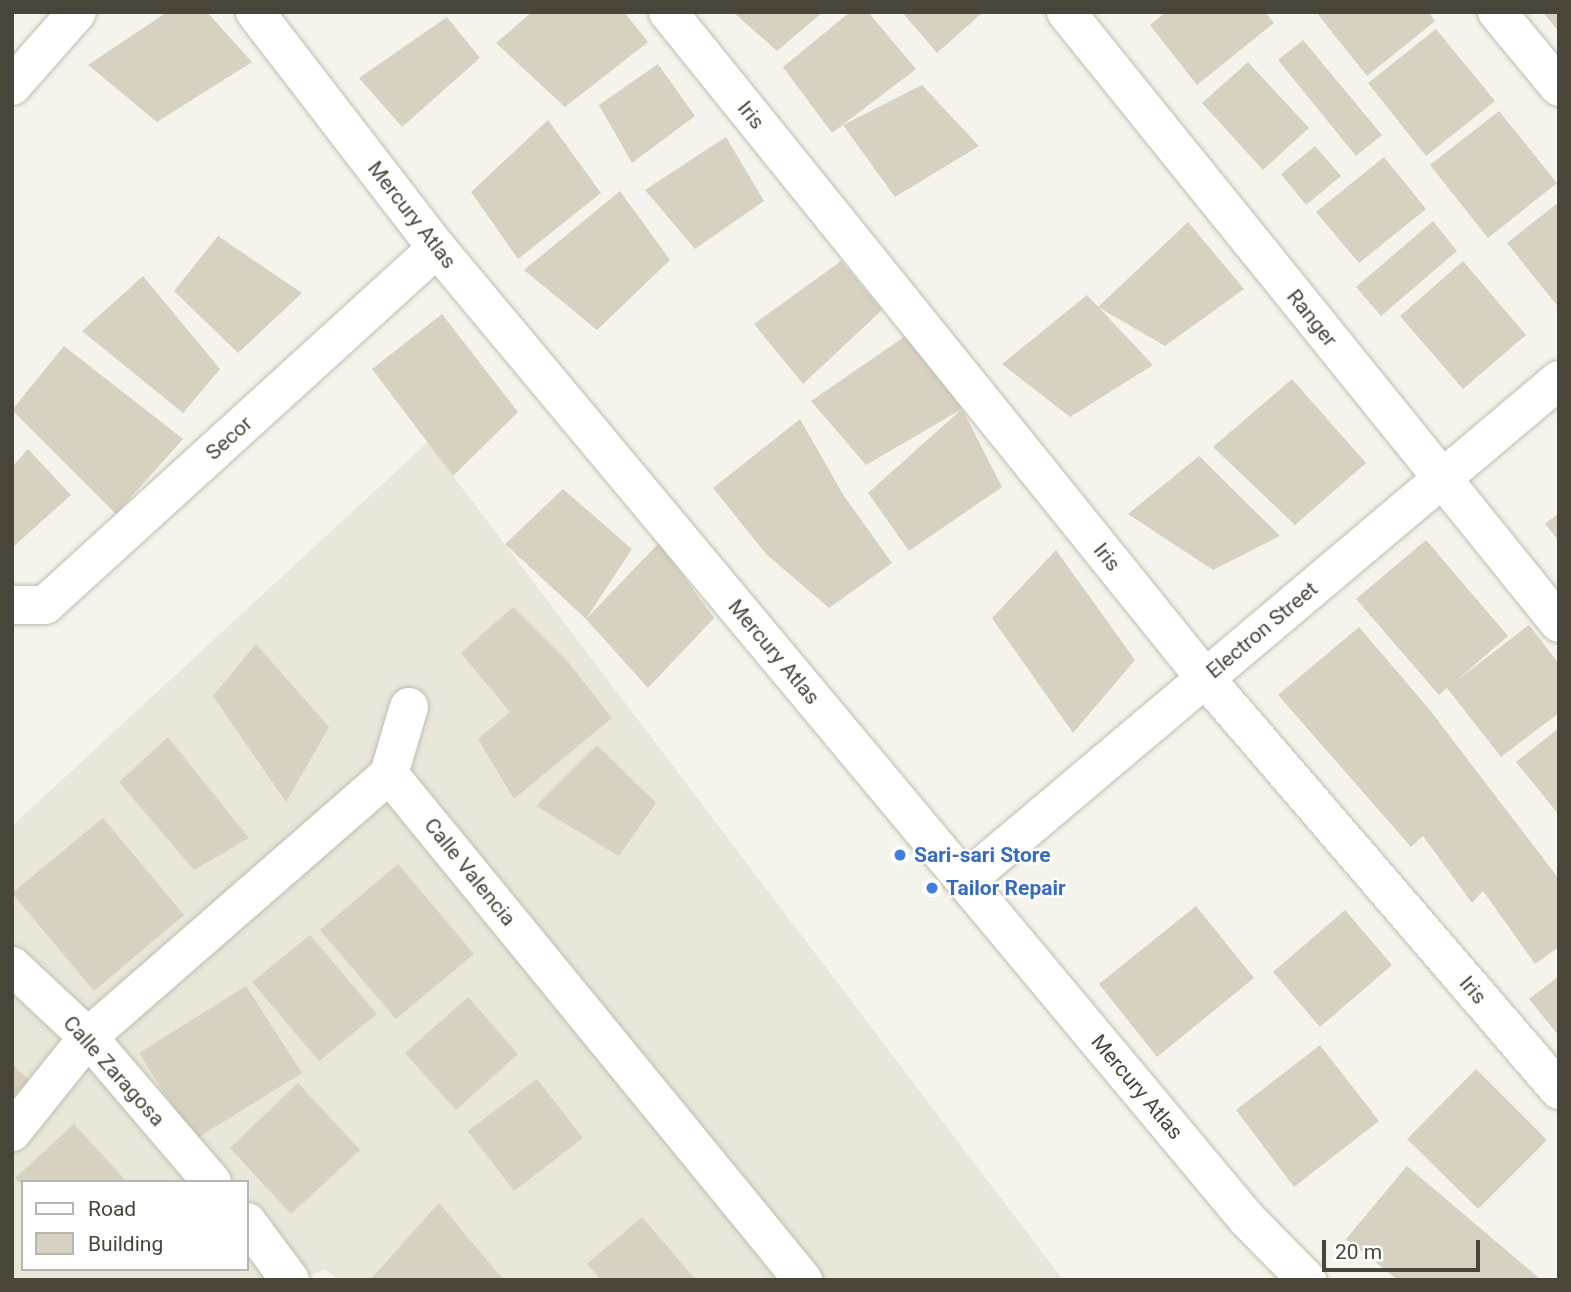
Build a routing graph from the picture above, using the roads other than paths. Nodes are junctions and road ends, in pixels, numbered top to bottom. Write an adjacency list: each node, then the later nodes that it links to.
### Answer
1 (77, 12): 6 (street)
2 (255, 12): 8 (street, Mercury Atlas)
3 (668, 12): 13 (street, Iris)
4 (1066, 12): 10 (street, Ranger)
5 (1497, 12): 7 (street)
6 (12, 86)
7 (1559, 87)
8 (437, 248): 11 (street, Secor); 16 (street, Mercury Atlas)
9 (1559, 380): 10 (street, Electron Street)
10 (1442, 478): 12 (street, Ranger); 13 (street, Electron Street)
11 (12, 605)
12 (1559, 623)
13 (1205, 678): 16 (street, Electron Street); 19 (street, Iris)
14 (409, 707): 15 (street)
15 (389, 774): 18 (street); 24 (street, Calle Valencia)
16 (965, 881): 25 (street, Mercury Atlas)
17 (12, 966): 18 (street, Calle Zaragosa)
18 (88, 1037): 20 (street); 21 (street, Calle Zaragosa)
19 (1559, 1090)
20 (12, 1132)
21 (210, 1180)
22 (248, 1223): 23 (street)
23 (290, 1280)
24 (803, 1280)
25 (1307, 1280)

